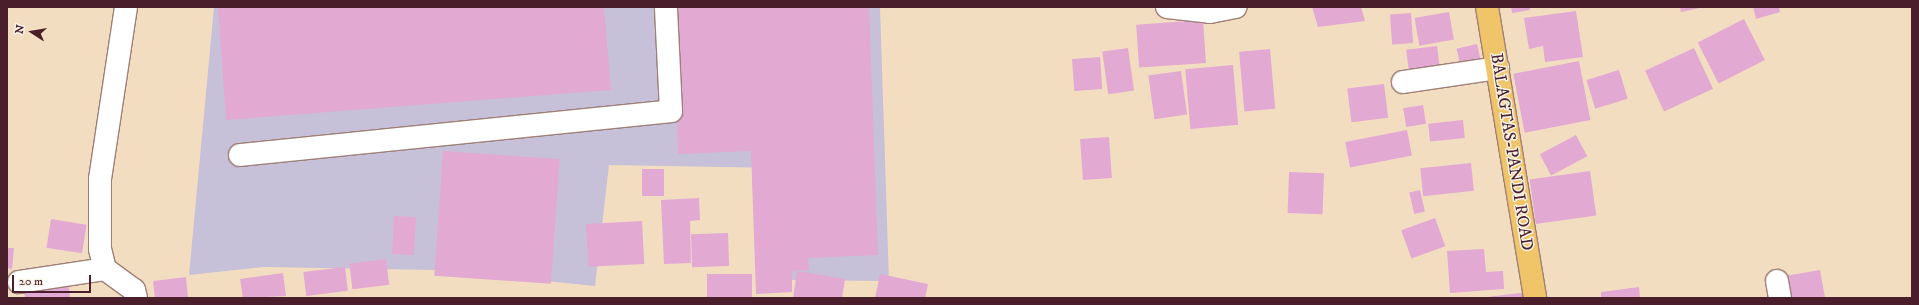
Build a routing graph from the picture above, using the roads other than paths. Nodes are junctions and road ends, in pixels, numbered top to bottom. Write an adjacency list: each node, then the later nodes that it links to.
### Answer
1 (126, 7): 9 (street)
2 (666, 7): 8 (street)
3 (1167, 7): 4 (street)
4 (1236, 7)
5 (1488, 7): 6 (main road, BALAGTAS-PANDI ROAD)
6 (1498, 68): 7 (street); 12 (main road, BALAGTAS-PANDI ROAD)
7 (1403, 82)
8 (240, 155)
9 (105, 269): 10 (street); 11 (street)
10 (19, 282)
11 (136, 298)
12 (1535, 298)

